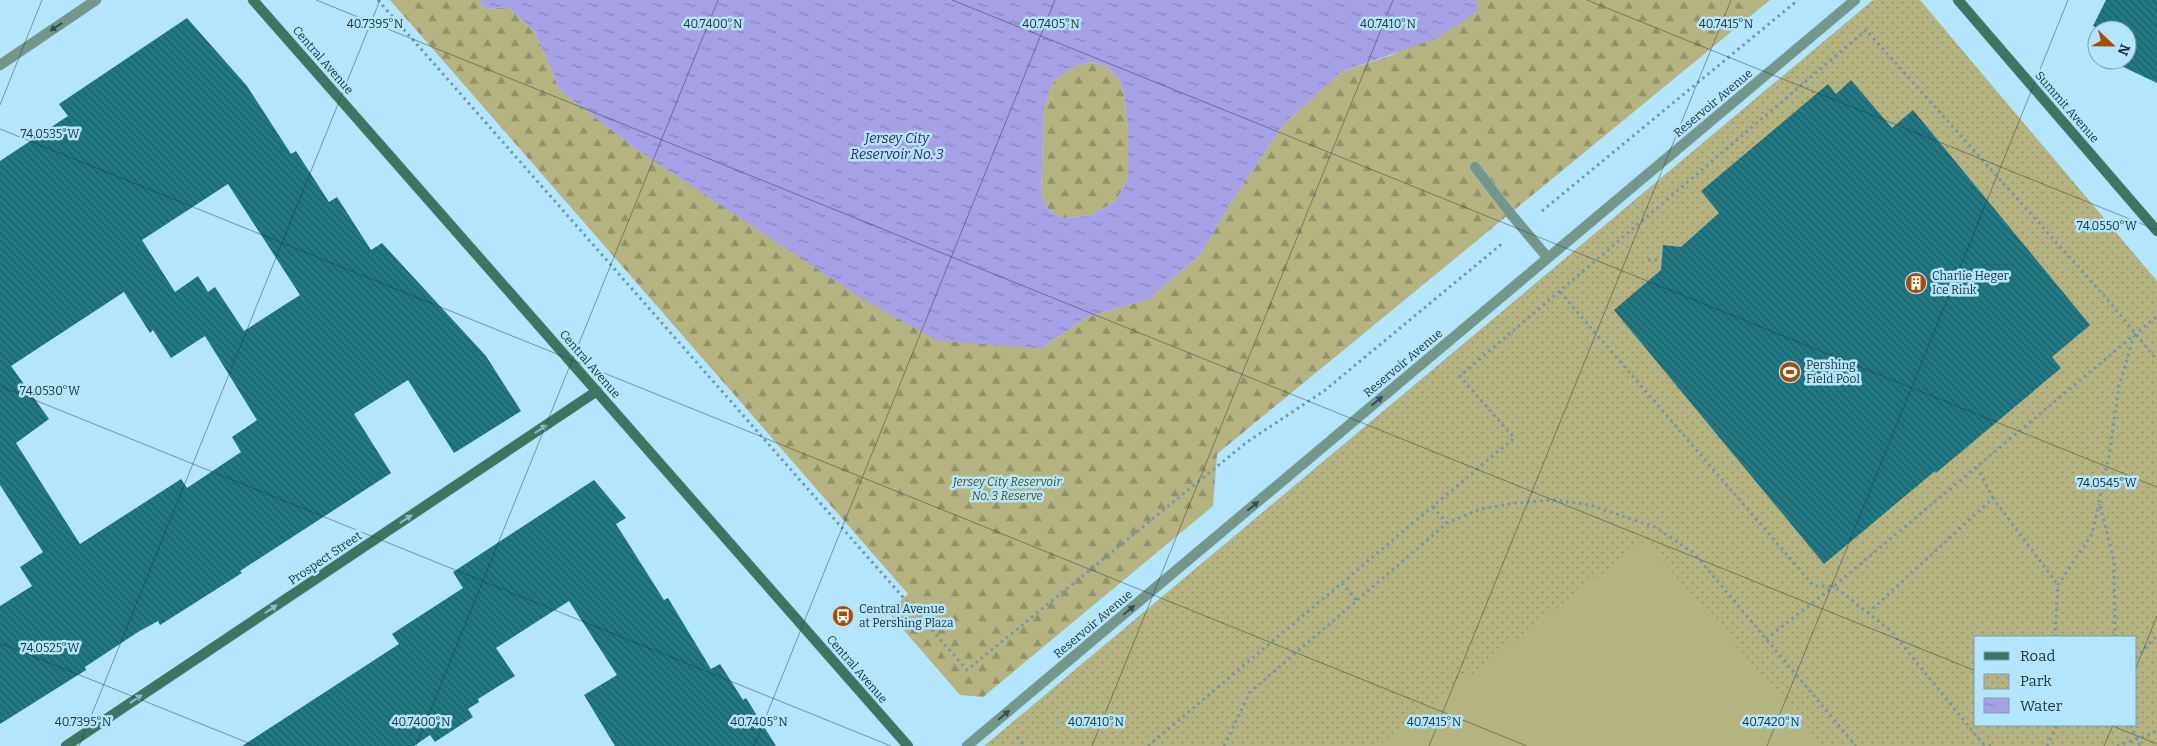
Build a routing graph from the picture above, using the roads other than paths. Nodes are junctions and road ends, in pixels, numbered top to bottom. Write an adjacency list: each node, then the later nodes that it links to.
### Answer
1 (96, 0): 5 (street, one-way to 5)
2 (253, 0): 9 (main road, Central Avenue)
3 (1855, 0): 8 (street, Reservoir Avenue)
4 (1958, 0): 7 (main road, Summit Avenue)
5 (0, 65)
6 (1475, 167): 8 (street)
7 (2157, 231)
8 (1547, 257): 12 (street, Reservoir Avenue, one-way to 8)
9 (598, 391): 10 (main road, Prospect Street, one-way to 9); 11 (main road, Central Avenue)
10 (66, 746)
11 (908, 746)
12 (967, 746)

